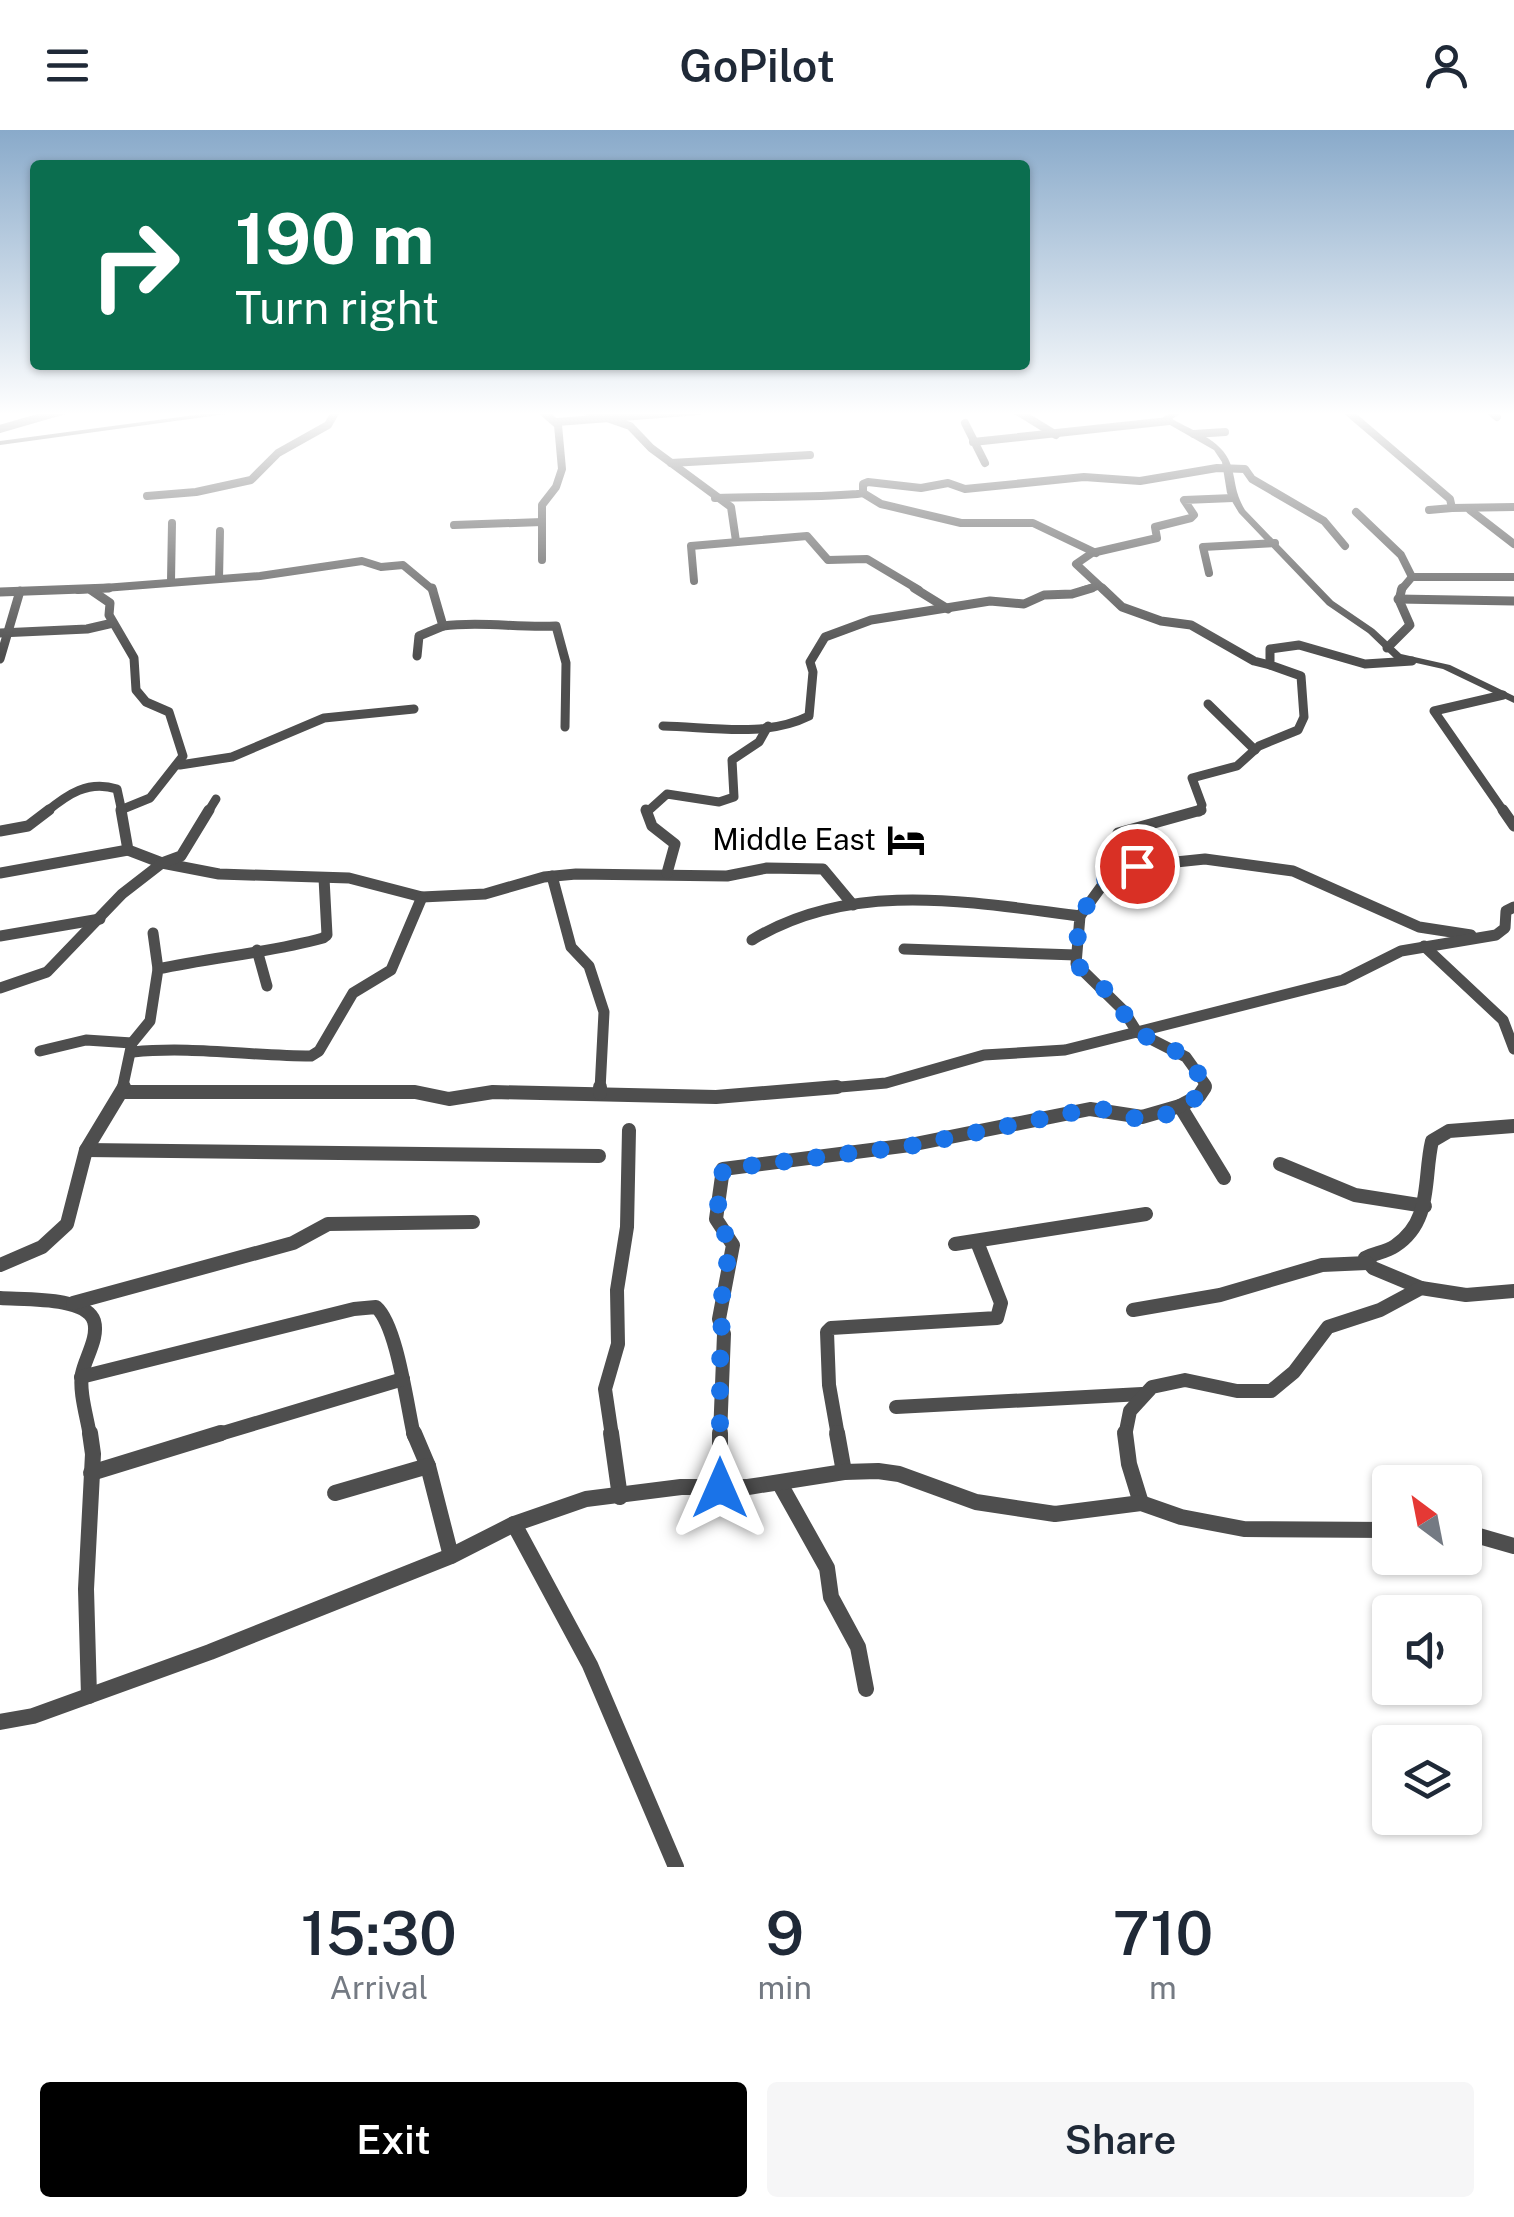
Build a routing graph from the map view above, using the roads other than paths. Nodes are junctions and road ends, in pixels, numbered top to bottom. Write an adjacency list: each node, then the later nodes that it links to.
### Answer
1 (195, 492): 8 (street)
2 (555, 492): 16 (street)
3 (706, 492): 9 (street)
4 (864, 492): 9 (street); 24 (street)
5 (1233, 492): 10 (street)
6 (1275, 492): 23 (street)
7 (1443, 492): 12 (street)
8 (147, 496)
9 (714, 498): 20 (street)
10 (1234, 498): 21 (street); 24 (street)
11 (1514, 507): 13 (street)
12 (1452, 508): 13 (street); 14 (street)
13 (1468, 509): 22 (street)
14 (1429, 510)
15 (1356, 512): 27 (street)
16 (542, 522): 18 (street); 25 (street)
17 (172, 523): 30 (street)
18 (454, 525)
19 (220, 531): 29 (street)
20 (736, 541): 31 (street); 38 (street)
21 (1275, 543): 26 (street); 42 (street)
22 (1514, 544)
23 (1345, 546)
24 (1096, 553): 32 (street)
25 (542, 560)
26 (1210, 573)
27 (1412, 577): 28 (street); 36 (street)
28 (1514, 577)
29 (219, 579): 30 (street); 40 (street)
30 (171, 581): 34 (street)
31 (694, 582)
32 (1098, 586): 38 (street); 46 (street)
33 (20, 590): 34 (street); 35 (street); 41 (street)
34 (91, 590): 39 (street)
35 (0, 592)
36 (1398, 598): 37 (street); 42 (street)
37 (1514, 601)
38 (948, 609): 52 (street)
39 (113, 623): 41 (street); 55 (street)
40 (444, 626): 43 (street); 53 (street)
41 (4, 633): 44 (street)
42 (1387, 648): 45 (street)
43 (417, 656)
44 (0, 659)
45 (1412, 662): 46 (street); 47 (street)
46 (1270, 665): 54 (street)
47 (1503, 695): 48 (street); 58 (street)
48 (1514, 700)
49 (1208, 704): 54 (street)
50 (414, 710): 55 (street)
51 (664, 726): 52 (street)
52 (768, 726): 64 (street)
53 (566, 727)
54 (1255, 750): 62 (street)
55 (180, 765): 57 (street)
56 (216, 799): 61 (street)
57 (123, 810): 59 (street); 60 (street)
58 (1514, 826)
59 (0, 832)
60 (128, 850): 61 (street); 63 (street)
61 (162, 863): 66 (street); 71 (street)
62 (1137, 866): 70 (street); 74 (street)
63 (0, 872)
64 (667, 873): 65 (street); 68 (street)
65 (552, 876): 67 (street); 88 (street)
66 (324, 878): 67 (street); 78 (street)
67 (422, 897): 84 (street)
68 (853, 905): 70 (street); 75 (street)
69 (1514, 907): 74 (street)
70 (1080, 916): 79 (street)
71 (100, 920): 73 (street); 81 (street)
72 (153, 932): 80 (street)
73 (0, 936)
74 (1475, 937): 76 (street)
75 (752, 940)
76 (1424, 946): 83 (street); 85 (street)
77 (904, 949): 79 (street)
78 (257, 950): 80 (street); 82 (street)
79 (1076, 955): 83 (street)
80 (158, 969): 84 (street)
81 (1, 986)
82 (267, 986)
83 (1137, 1032): 88 (street); 89 (street)
84 (133, 1047): 86 (street); 87 (street)
85 (1514, 1050)
86 (40, 1051)
87 (122, 1092): 88 (street); 92 (street)
88 (600, 1093)
89 (1180, 1106): 95 (street); 116 (street)
90 (1514, 1126): 96 (street)
91 (629, 1130): 118 (street)
92 (86, 1150): 93 (street); 102 (street)
93 (599, 1156)
94 (1280, 1164): 96 (street)
95 (1224, 1178)
96 (1425, 1206): 101 (street)
97 (1146, 1214): 99 (street)
98 (473, 1222): 106 (street)
99 (977, 1242): 100 (street); 113 (street)
100 (955, 1244)
101 (1367, 1263): 103 (street); 107 (street)
102 (1, 1266)
103 (1420, 1288): 104 (street); 110 (street)
104 (1514, 1292)
105 (0, 1298): 106 (street)
106 (72, 1303): 108 (street)
107 (1133, 1310)
108 (81, 1376): 109 (street); 114 (street)
109 (403, 1379): 112 (street); 114 (street)
110 (1142, 1394): 111 (street); 119 (street)
111 (896, 1407)
112 (428, 1466): 117 (street); 124 (street)
113 (844, 1472): 115 (street); 119 (street)
114 (91, 1473): 126 (street)
115 (780, 1484): 116 (street); 125 (street)
116 (720, 1488): 118 (street)
117 (334, 1493)
118 (620, 1497): 120 (street)
119 (1141, 1503): 121 (street)
120 (514, 1524): 124 (street); 128 (street)
121 (1372, 1530)
122 (1482, 1537): 123 (street)
123 (1514, 1546)
124 (452, 1556): 126 (street)
125 (866, 1689)
126 (89, 1696): 127 (street)
127 (0, 1722)
128 (676, 1867)

